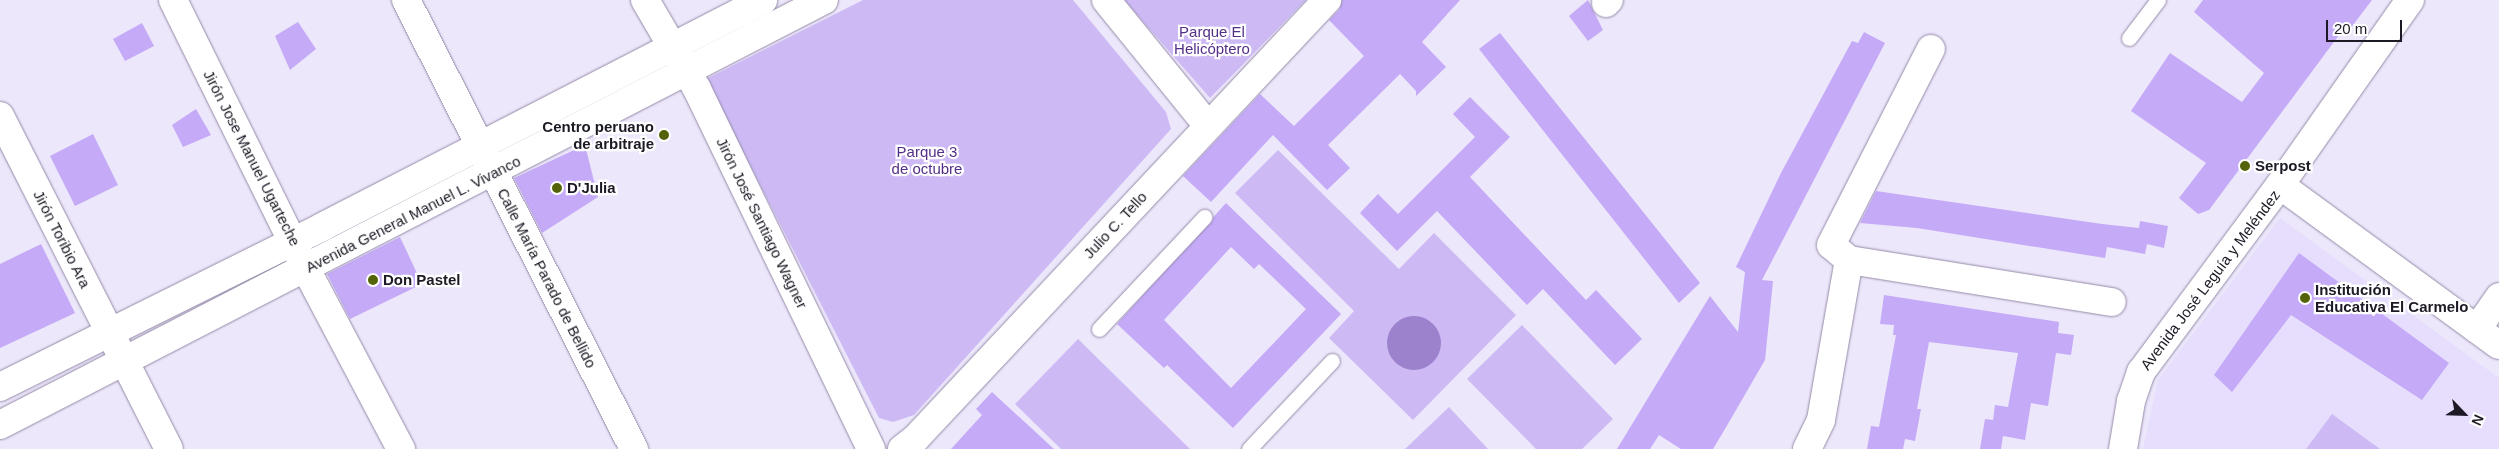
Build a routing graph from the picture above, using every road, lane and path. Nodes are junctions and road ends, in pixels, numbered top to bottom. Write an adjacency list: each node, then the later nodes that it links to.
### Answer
1 (173, 0): 20 (street, Jirón Jose Manuel Ugarteche)
2 (406, 0): 16 (street, Calle María Parado de Bellido)
3 (645, 0): 11 (street, Jirón José Santiago Wagner)
4 (763, 0): 11 (street, Avenida General Manuel L. Vivanco)
5 (824, 0): 13 (street, Avenida General Manuel L. Vivanco)
6 (1106, 0): 15 (street)
7 (1327, 0): 15 (street, Julio C. Tello)
8 (2158, 0): 10 (lane)
9 (2410, 0): 18 (street, Avenida José Leguía y Meléndez)
10 (2129, 38)
11 (673, 47): 13 (street, Jirón José Santiago Wagner); 16 (street, Avenida General Manuel L. Vivanco)
12 (1931, 49): 21 (street)
13 (688, 72): 17 (street, Avenida General Manuel L. Vivanco); 36 (street, Jirón José Santiago Wagner)
14 (0, 116): 27 (street, Jirón Toribio Ara)
15 (1208, 126): 37 (street, Julio C. Tello)
16 (479, 146): 17 (street, Calle María Parado de Bellido); 20 (street, Avenida General Manuel L. Vivanco)
17 (492, 172): 22 (street, Avenida General Manuel L. Vivanco); 35 (street, Calle María Parado de Bellido)
18 (2280, 185): 26 (street); 40 (street, Avenida José Leguía y Meléndez)
19 (1204, 217): 25 (lane)
20 (293, 239): 22 (street, Jirón Jose Manuel Ugarteche); 27 (street, Avenida General Manuel L. Vivanco)
21 (1849, 260): 24 (street); 39 (street)
22 (306, 269): 30 (street, Avenida General Manuel L. Vivanco); 34 (street, Jirón Jose Manuel Ugarteche)
23 (2499, 297): 26 (street)
24 (2112, 302)
25 (1099, 328)
26 (2476, 329): 28 (street)
27 (110, 332): 30 (street, Jirón Toribio Ara); 31 (street, Avenida General Manuel L. Vivanco)
28 (2499, 345)
29 (1332, 361): 38 (lane)
30 (124, 362): 32 (street, Avenida General Manuel L. Vivanco); 33 (street, Jirón Toribio Ara)
31 (0, 387)
32 (0, 425)
33 (169, 449)
34 (401, 449)
35 (634, 449)
36 (871, 449)
37 (902, 449)
38 (1248, 449)
39 (1807, 449)
40 (2123, 449)

